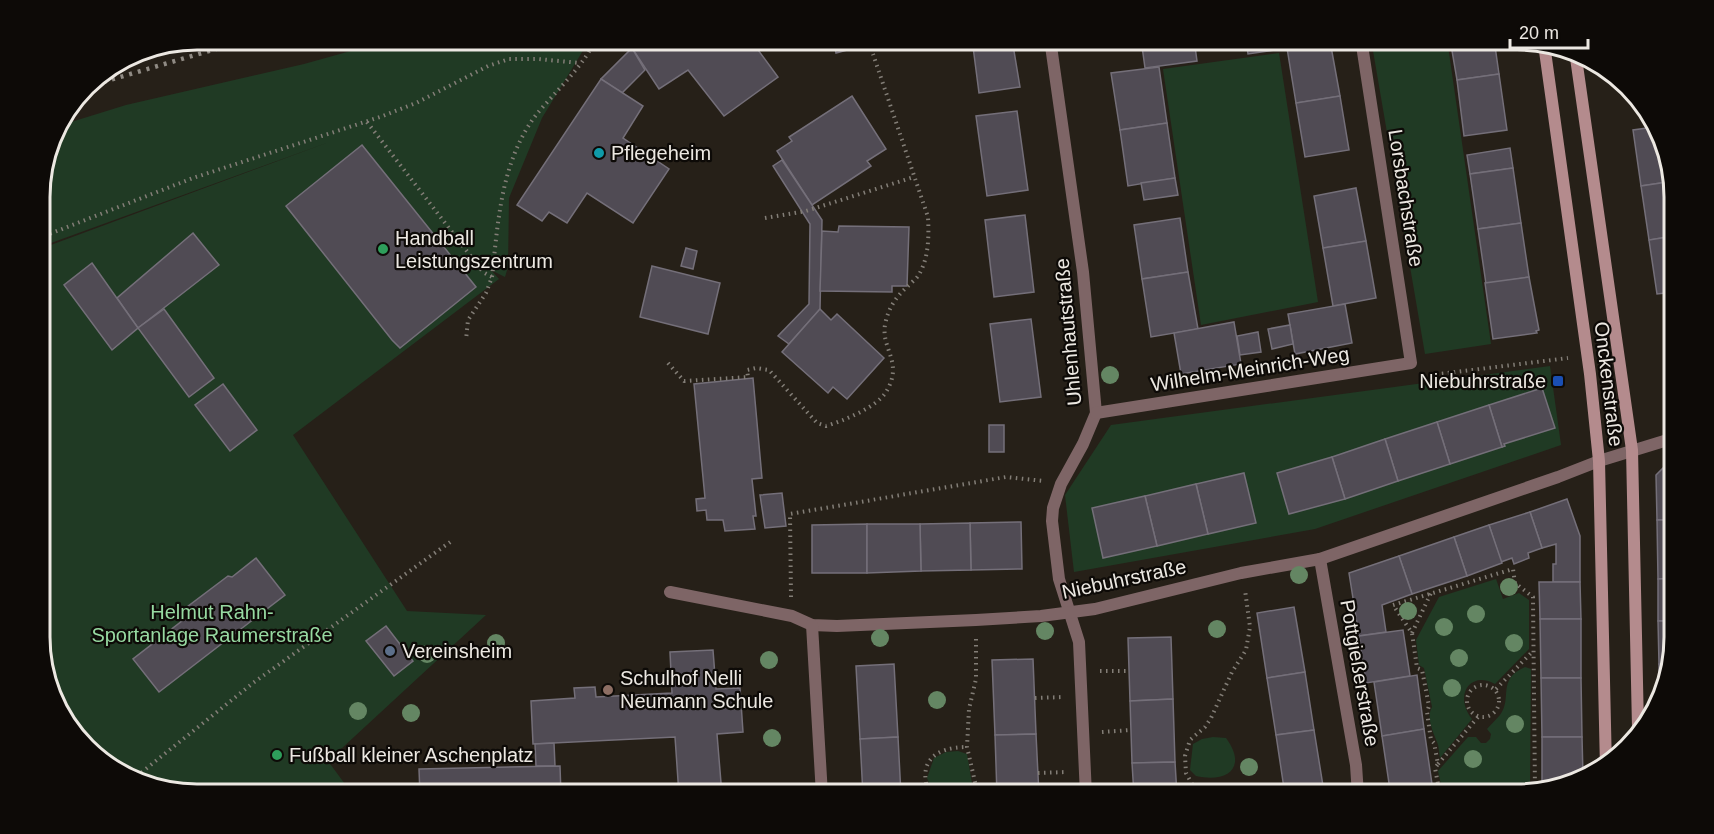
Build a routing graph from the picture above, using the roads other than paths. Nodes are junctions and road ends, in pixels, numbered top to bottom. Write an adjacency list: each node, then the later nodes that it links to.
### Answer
1 (1052, 50): 6 (street, Uhlenhautstraße)
2 (1364, 50): 5 (street, Lorsbachstraße)
3 (1545, 52): 9 (main road, Onckenstraße)
4 (1577, 62): 8 (main road, Onckenstraße)
5 (1411, 363): 6 (street, Wilhelm-Meinrich-Weg)
6 (1096, 413): 12 (street, Uhlenhautstraße)
7 (1664, 441): 8 (street, Niebuhrstraße)
8 (1632, 450): 9 (street, Niebuhrstraße); 14 (main road, Onckenstraße)
9 (1599, 461): 10 (street, Niebuhrstraße); 15 (main road, Onckenstraße)
10 (1320, 559): 12 (street, Niebuhrstraße); 18 (street, Pottgießerstraße)
11 (670, 592): 13 (street)
12 (1070, 612): 13 (street, Niebuhrstraße); 17 (street, Uhlenhautstraße)
13 (812, 625): 16 (street)
14 (1638, 722)
15 (1606, 755)
16 (821, 784)
17 (1086, 784)
18 (1357, 784)

